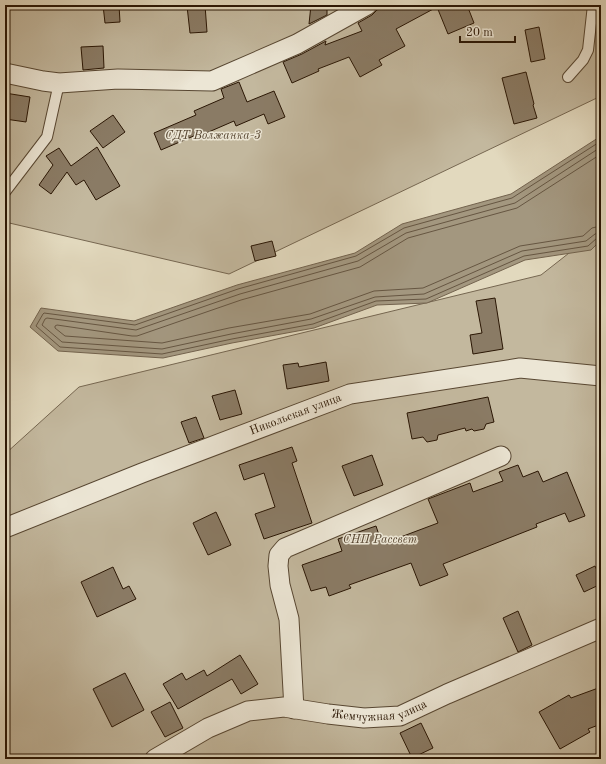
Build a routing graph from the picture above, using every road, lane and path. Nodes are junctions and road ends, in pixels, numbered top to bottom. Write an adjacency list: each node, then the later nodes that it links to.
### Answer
1 (367, 5): 5 (street)
2 (593, 5): 4 (lane)
3 (5, 74): 5 (street)
4 (568, 77)
5 (59, 83): 6 (lane)
6 (5, 192)
7 (601, 376): 9 (street, Никольская улица)
8 (501, 456): 11 (street)
9 (5, 528)
10 (601, 628): 11 (street, Жемчужная улица)
11 (294, 709): 12 (street, Жемчужная улица)
12 (155, 759)

